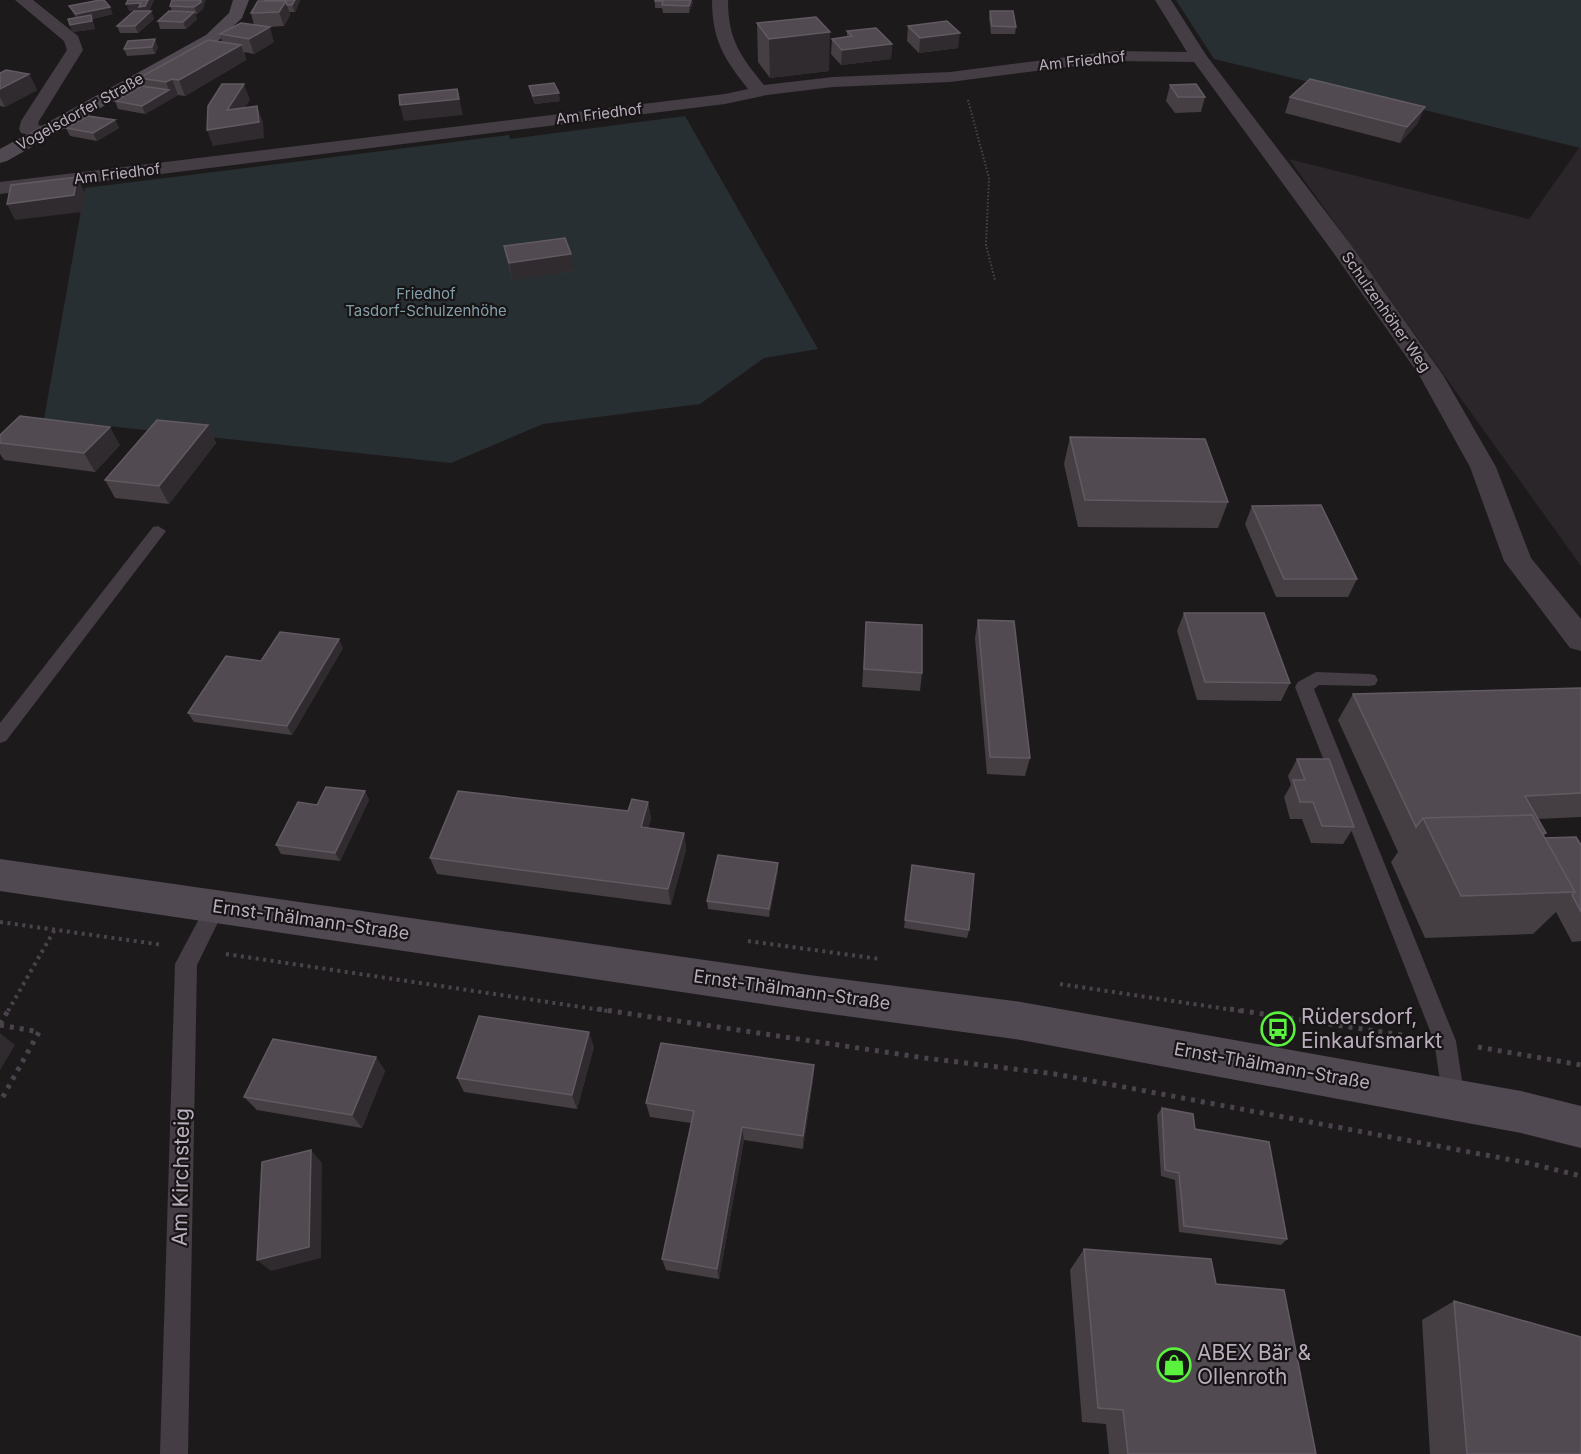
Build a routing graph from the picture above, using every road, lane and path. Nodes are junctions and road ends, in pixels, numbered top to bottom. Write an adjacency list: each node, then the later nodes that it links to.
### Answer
1 (23, 0): 8 (street)
2 (241, 0): 8 (main road, Vogelsdorfer Straße)
3 (720, 0): 7 (street)
4 (1162, 0): 5 (street, Schulzenhöher Weg)
5 (1200, 57): 6 (street, Am Friedhof); 13 (street, Schulzenhöher Weg)
6 (950, 76): 7 (street, Am Friedhof); 11 (path)
7 (759, 91): 10 (street, Am Friedhof)
8 (44, 132): 9 (main road, Vogelsdorfer Straße)
9 (0, 157)
10 (0, 188)
11 (995, 280)
12 (158, 531): 15 (lane)
13 (1581, 639)
14 (1369, 680): 22 (lane)
15 (0, 736)
16 (0, 875): 17 (main road, Ernst-Thälmann-Straße)
17 (216, 906): 20 (lane, Am Kirchsteig); 22 (main road, Ernst-Thälmann-Straße)
18 (0, 922): 19 (path)
19 (55, 929): 20 (path); 21 (path)
20 (193, 949): 25 (path); 26 (lane, Am Kirchsteig)
21 (0, 1024): 23 (path)
22 (1454, 1100): 24 (main road, Ernst-Thälmann-Straße)
23 (0, 1102)
24 (1581, 1127)
25 (1581, 1176)
26 (174, 1454)

